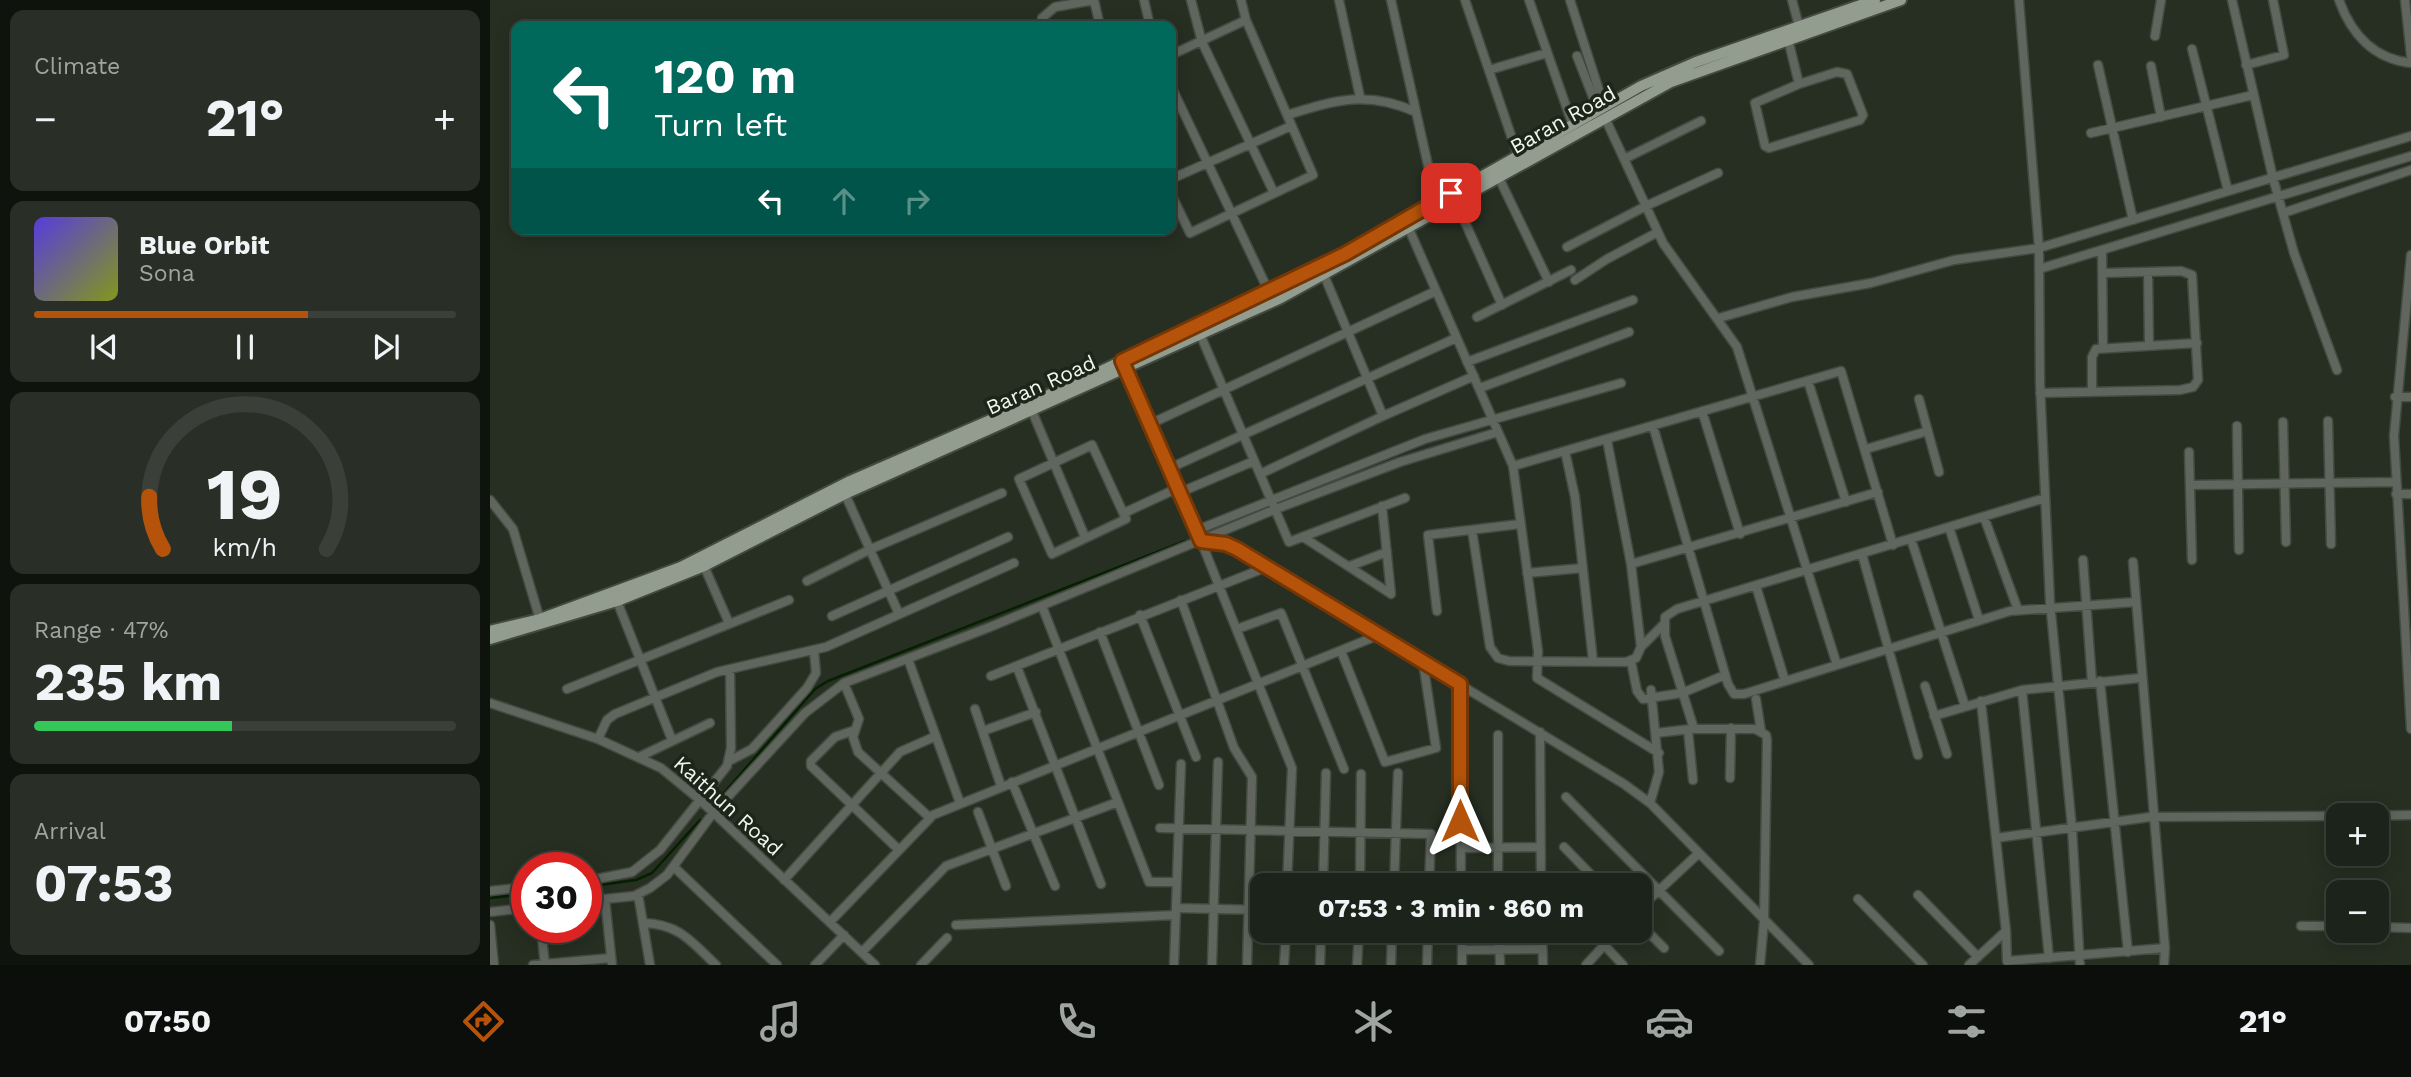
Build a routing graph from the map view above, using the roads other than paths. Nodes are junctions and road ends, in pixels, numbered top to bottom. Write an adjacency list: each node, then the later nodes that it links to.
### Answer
1 (1094, 0): 21 (street); 22 (street)
2 (1143, 0): 23 (street)
3 (1191, 0): 27 (street)
4 (1241, 0): 20 (street)
5 (1339, 0): 41 (street)
6 (1391, 0): 44 (street)
7 (1465, 0): 37 (street)
8 (1529, 0): 30 (street)
9 (1570, 0): 43 (street)
10 (1792, 0): 24 (street)
11 (1875, 0): 19 (main road, Baran Road)
12 (1901, 0): 26 (main road, Baran Road)
13 (2019, 0): 76 (street)
14 (2161, 0): 25 (street)
15 (2232, 0): 35 (street)
16 (2273, 0): 35 (street)
17 (2339, 0): 33 (street)
18 (2405, 0): 32 (street)
19 (1849, 5): 24 (main road, Baran Road)
20 (1246, 20): 27 (street); 45 (street)
21 (1042, 21)
22 (1099, 21)
23 (1149, 21)
24 (1799, 26): 43 (main road, Baran Road)
25 (2155, 36)
26 (1788, 39): 38 (street); 43 (main road, Baran Road)
27 (1202, 42): 29 (street); 53 (street)
28 (2192, 49): 42 (street)
29 (1176, 53)
30 (1547, 53): 37 (street); 48 (street)
31 (1577, 56): 43 (street)
32 (2411, 56)
33 (2411, 63)
34 (2098, 65): 50 (street)
35 (2246, 65): 39 (street)
36 (2151, 66): 46 (street)
37 (1489, 70): 54 (street)
38 (1799, 84): 38 (street)
39 (2253, 95): 42 (street); 62 (street)
40 (1176, 96): 57 (street)
41 (1360, 97): 44 (street); 45 (street)
42 (2207, 106): 46 (street); 63 (street)
43 (1603, 111): 48 (main road, Baran Road); 56 (street); 61 (main road, Baran Road)
44 (1416, 112): 66 (street)
45 (1287, 115): 49 (street)
46 (2161, 117): 50 (street)
47 (1701, 121): 56 (street)
48 (1573, 125): 54 (main road, Baran Road)
49 (1291, 126): 53 (street); 64 (street)
50 (2111, 128): 51 (street); 72 (street)
51 (2091, 133)
52 (2411, 136): 62 (street)
53 (1251, 142): 57 (street); 64 (street)
54 (1518, 156): 66 (main road, Baran Road)
55 (2411, 156): 65 (street)
56 (1624, 159): 69 (street)
57 (1209, 162): 60 (street); 70 (street)
58 (2411, 170): 71 (street)
59 (1718, 173): 69 (street)
60 (1176, 177)
61 (1499, 178): 67 (main road, Baran Road); 85 (street)
62 (2273, 178): 63 (street); 65 (street)
63 (2228, 191): 72 (street)
64 (1274, 193): 70 (street)
65 (2278, 197): 71 (street); 77 (street)
66 (1436, 201): 87 (main road, Baran Road)
67 (1456, 202): 73 (main road, Baran Road); 89 (street)
68 (1176, 204): 70 (street)
69 (1646, 206): 74 (street); 75 (street)
70 (1232, 212): 87 (street)
71 (2283, 213): 101 (street)
72 (2133, 220): 76 (street)
73 (1409, 229): 83 (main road, Baran Road); 86 (street)
74 (1658, 232): 84 (street); 91 (street)
75 (1567, 247)
76 (2039, 248): 79 (street); 91 (street)
77 (2102, 251): 79 (street); 82 (street)
78 (2411, 255): 111 (street)
79 (2039, 270): 109 (street)
80 (1571, 271): 85 (street)
81 (2148, 272): 82 (street); 96 (street); 97 (street)
82 (2103, 273): 98 (street)
83 (1324, 275): 93 (street); 94 (main road, Baran Road)
84 (1576, 281)
85 (1549, 282): 89 (street)
86 (1436, 291): 93 (street); 95 (street)
87 (1269, 292): 100 (main road, Baran Road)
88 (1633, 300): 99 (street)
89 (1502, 305): 90 (street)
90 (1477, 317)
91 (1718, 318): 110 (street)
92 (1629, 332): 106 (street)
93 (1350, 333): 103 (street); 107 (street)
94 (1200, 334): 100 (main road, Baran Road); 107 (street)
95 (1456, 338): 99 (street); 103 (street)
96 (2197, 343): 97 (street); 108 (street)
97 (2149, 345): 98 (street)
98 (2104, 347): 108 (street)
99 (1467, 362): 102 (street)
100 (1124, 365): 114 (main road, Baran Road); 120 (street); 158 (main road, Baran Road)
101 (2337, 370)
102 (1474, 376): 106 (street); 116 (street)
103 (1369, 380): 116 (street); 125 (street)
104 (1808, 381): 110 (street); 127 (street); 151 (street)
105 (1621, 383): 117 (street)
106 (1480, 388): 117 (street)
107 (1222, 389): 120 (street); 125 (street)
108 (2092, 392): 109 (street)
109 (2040, 394): 148 (street)
110 (1755, 396): 115 (street); 156 (street)
111 (2395, 397): 112 (street); 136 (street)
112 (2411, 397)
113 (1919, 399): 123 (street)
114 (1032, 411): 131 (street); 144 (main road, Baran Road)
115 (1702, 411): 121 (street); 162 (street)
116 (1383, 416): 135 (street)
117 (1493, 419): 124 (street); 150 (street)
118 (2328, 421): 138 (street)
119 (2283, 422): 137 (street)
120 (1150, 424): 133 (street)
121 (1653, 426): 126 (street); 172 (street)
122 (2237, 426): 139 (street)
123 (1928, 431): 127 (street); 134 (street)
124 (1498, 432): 132 (street); 153 (street)
125 (1243, 437): 130 (street); 133 (street)
126 (1607, 440): 128 (street); 180 (street)
127 (1866, 449): 142 (street)
128 (1565, 452): 132 (street); 184 (street)
129 (2189, 452): 140 (street)
130 (1254, 461): 135 (street); 141 (street)
131 (1054, 462): 154 (street); 164 (street); 164 (street)
132 (1513, 466): 157 (street)
133 (1170, 468): 141 (street)
134 (1939, 472)
135 (1260, 474): 150 (street)
136 (2395, 482): 138 (street); 145 (street)
137 (2284, 483): 138 (street); 139 (street); 168 (street)
138 (2330, 483): 169 (street)
139 (2239, 484): 140 (street); 173 (street)
140 (2190, 485): 177 (street)
141 (1179, 490): 154 (street); 160 (street)
142 (1878, 492): 151 (street); 170 (street)
143 (1002, 493): 171 (street)
144 (845, 494): 158 (main road, Baran Road); 171 (street)
145 (2396, 494): 146 (street); 256 (street)
146 (2411, 494)
147 (1405, 498): 152 (street)
148 (2045, 498): 155 (street); 198 (street)
149 (490, 500): 205 (street)
150 (1271, 500): 153 (street); 160 (street)
151 (1846, 502): 156 (street)
152 (1382, 506): 165 (street); 174 (street)
153 (1276, 509): 165 (street); 167 (street)
154 (1124, 513): 164 (street)
155 (1984, 517): 159 (street); 199 (street)
156 (1791, 518): 162 (street); 185 (street)
157 (1521, 524): 161 (street); 186 (street)
158 (771, 526): 181 (main road, Baran Road); 205 (main road, Baran Road)
159 (1950, 527): 166 (street); 204 (street)
160 (1197, 530): 167 (street)
161 (1472, 530): 200 (street); 221 (street)
162 (1740, 534): 172 (street)
163 (1008, 537): 190 (street)
164 (1085, 537)
165 (1303, 537): 182 (street)
166 (1911, 539): 170 (street); 211 (street)
167 (1201, 541): 183 (street); 188 (street); 197 (street)
168 (2286, 542)
169 (2332, 544)
170 (1893, 545): 175 (street)
171 (872, 549): 187 (street); 190 (street)
172 (1687, 550): 180 (street); 194 (street)
173 (2239, 550)
174 (1387, 552): 182 (street); 182 (street)
175 (1863, 554): 185 (street); 215 (street)
176 (2083, 560): 196 (street)
177 (2192, 560)
178 (2133, 562): 195 (street)
179 (1014, 563): 201 (street)
180 (1631, 564): 214 (street)
181 (704, 566): 193 (main road, Baran Road); 206 (street)
182 (1350, 566)
183 (1267, 567): 188 (street); 212 (street)
184 (1583, 568): 186 (street); 222 (street)
185 (1808, 571): 189 (street); 225 (street)
186 (1527, 573): 221 (street)
187 (807, 581)
188 (1220, 584): 192 (street); 208 (street)
189 (1756, 586): 194 (street); 232 (street)
190 (889, 590): 201 (street); 203 (street)
191 (789, 600): 206 (street)
192 (1181, 600): 202 (street); 245 (street)
193 (617, 601): 205 (main road, Baran Road); 219 (street)
194 (1703, 602): 207 (street); 229 (street)
195 (2135, 602): 196 (street); 231 (street)
196 (2086, 604): 198 (street); 233 (street)
197 (1042, 606): 216 (street); 220 (street)
198 (2050, 606): 199 (street); 238 (street)
199 (2018, 610): 204 (street)
200 (1437, 611)
201 (899, 614): 217 (street)
202 (1140, 615): 210 (street); 251 (street)
203 (832, 616)
204 (1979, 620): 211 (street)
205 (541, 623): 209 (main road, Baran Road); 213 (main road, Baran Road)
206 (729, 623): 219 (street)
207 (1664, 624): 214 (street); 241 (street)
208 (1237, 629): 227 (street); 236 (street)
209 (490, 631)
210 (1100, 632): 216 (street); 260 (street)
211 (1941, 632): 215 (street); 248 (street)
212 (1379, 635): 218 (street); 224 (street)
213 (490, 639)
214 (1641, 647): 223 (street)
215 (1889, 648): 225 (street); 270 (street)
216 (1059, 650): 226 (street); 267 (street)
217 (814, 651): 228 (street); 273 (street)
218 (1341, 651): 224 (street); 227 (street)
219 (640, 657): 239 (street); 243 (street)
220 (908, 659): 234 (street); 264 (street)
221 (1537, 660): 222 (street); 268 (street)
222 (1592, 661): 223 (street)
223 (1631, 661): 242 (street)
224 (1423, 662): 235 (street)
225 (1837, 665): 232 (street)
226 (1017, 667): 230 (street); 250 (street)
227 (1301, 667): 236 (street); 277 (street)
228 (730, 668): 243 (street); 273 (street)
229 (1725, 675): 232 (street); 241 (street)
230 (991, 676)
231 (2140, 678): 233 (street); 300 (street)
232 (1785, 681)
233 (2096, 682): 238 (street); 301 (street)
234 (844, 683): 257 (street); 294 (street)
235 (1460, 684): 261 (street); 316 (street)
236 (1259, 685): 245 (street); 307 (street)
237 (1925, 686): 252 (street)
238 (2058, 686): 240 (street); 304 (street)
239 (567, 689)
240 (2022, 690): 246 (street); 309 (street)
241 (1682, 693): 242 (street); 255 (street)
242 (1652, 694): 262 (street)
243 (656, 697): 265 (street); 266 (street)
244 (1756, 699): 259 (street)
245 (1217, 700): 251 (street); 306 (street)
246 (1981, 701): 248 (street); 313 (street)
247 (490, 703): 265 (street, Kaithun Road)
248 (1965, 706): 252 (street)
249 (975, 709): 258 (street)
250 (1035, 712): 258 (street); 276 (street)
251 (1179, 715): 260 (street); 272 (street)
252 (1934, 716): 269 (street)
253 (710, 723): 266 (street)
254 (1731, 728): 255 (street); 259 (street); 282 (street)
255 (1691, 729): 262 (street); 283 (street)
256 (2411, 729)
257 (855, 730): 278 (street); 292 (street)
258 (983, 731): 286 (street)
259 (1761, 731): 351 (street)
260 (1139, 732): 267 (street); 285 (street)
261 (1540, 732): 291 (street); 314 (street)
262 (1657, 733): 268 (street)
263 (1498, 735): 317 (street)
264 (936, 736): 278 (street); 290 (street)
265 (598, 739): 271 (street, Kaithun Road)
266 (672, 740): 271 (street)
267 (1097, 748): 276 (street); 289 (street)
268 (1659, 753): 291 (street)
269 (1947, 754)
270 (1918, 755)
271 (641, 756): 288 (street, Kaithun Road)
272 (1196, 757)
273 (729, 761): 288 (street)
274 (1218, 762): 305 (street)
275 (1181, 764): 303 (street)
276 (1055, 765): 284 (street); 299 (street)
277 (1344, 769)
278 (879, 773): 292 (street); 298 (street)
279 (1326, 773): 308 (street)
280 (1398, 773): 312 (street)
281 (1361, 774): 311 (street)
282 (1730, 778)
283 (1693, 780)
284 (1012, 782): 286 (street); 310 (street)
285 (1159, 785)
286 (1001, 786): 290 (street)
287 (1566, 797): 338 (street)
288 (700, 800): 294 (street, Kaithun Road); 331 (street)
289 (1118, 802): 299 (street); 333 (street)
290 (961, 803): 298 (street)
291 (1650, 803): 320 (street)
292 (851, 805): 318 (street); 332 (street)
293 (978, 812): 319 (street)
294 (713, 813): 321 (street); 332 (street, Kaithun Road)
295 (2389, 815): 296 (street)
296 (2411, 815)
297 (2326, 816): 300 (street)
298 (929, 817): 318 (street)
299 (1076, 817): 310 (street); 334 (street)
300 (2153, 817): 301 (street); 375 (street)
301 (2113, 822): 304 (street); 381 (street)
302 (1160, 828): 303 (street)
303 (1179, 828): 305 (street); 333 (street)
304 (2072, 828): 309 (street); 384 (street)
305 (1216, 829): 306 (street); 346 (street)
306 (1251, 830): 307 (street); 348 (street)
307 (1289, 831): 308 (street); 322 (street)
308 (1325, 832): 311 (street); 323 (street)
309 (2036, 832): 313 (street); 383 (street)
310 (1035, 833): 319 (street); 336 (street)
311 (1361, 833): 312 (street); 324 (street)
312 (1395, 833): 325 (street); 326 (street)
313 (1996, 838): 360 (street)
314 (1540, 847): 317 (street); 329 (street)
315 (1564, 847): 330 (street)
316 (1461, 848): 317 (street); 327 (street)
317 (1498, 848): 328 (street)
318 (898, 849): 352 (street)
319 (993, 849): 335 (street); 380 (street)
320 (1699, 853): 338 (street); 351 (street)
321 (674, 867): 340 (street); 392 (street)
322 (1287, 873)
323 (1323, 873)
324 (1360, 873)
325 (1394, 873)
326 (1429, 873)
327 (1461, 873)
328 (1499, 873)
329 (1541, 873)
330 (1589, 873)
331 (602, 878)
332 (783, 880): 352 (street, Kaithun Road)
333 (1177, 882): 350 (street)
334 (1101, 884)
335 (1006, 886)
336 (1055, 886)
337 (511, 889): 339 (street)
338 (1659, 889): 342 (street); 379 (street)
339 (490, 891)
340 (638, 894): 344 (street); 353 (street)
341 (1918, 895): 382 (street)
342 (1652, 896)
343 (602, 899): 344 (street)
344 (605, 899): 385 (street)
345 (1858, 899): 411 (street)
346 (1214, 909): 348 (street); 350 (street); 397 (street)
347 (511, 910): 349 (street)
348 (1248, 910): 398 (street)
349 (490, 912)
350 (1176, 912): 355 (street); 396 (street)
351 (1764, 921): 409 (street); 410 (street)
352 (830, 922): 361 (street, Kaithun Road)
353 (643, 923): 390 (street); 391 (street)
354 (490, 925): 388 (street)
355 (956, 925)
356 (2301, 926): 357 (street)
357 (2326, 926)
358 (2389, 927): 359 (street)
359 (2411, 928)
360 (2006, 931): 382 (street); 386 (street)
361 (844, 935): 380 (street, Kaithun Road); 393 (street)
362 (1652, 936): 374 (street)
363 (947, 938): 395 (street)
364 (543, 943): 387 (street)
365 (1285, 943): 399 (street)
366 (1321, 943): 400 (street)
367 (1358, 943): 401 (street)
368 (1392, 943): 402 (street)
369 (1428, 943): 403 (street)
370 (1462, 943): 377 (street)
371 (1500, 943): 378 (street)
372 (1542, 943): 376 (street)
373 (1605, 943): 407 (street); 408 (street)
374 (1664, 948)
375 (2165, 948): 381 (street); 413 (street)
376 (1542, 949): 378 (street); 406 (street)
377 (1462, 950): 378 (street); 404 (street)
378 (1500, 950): 405 (street)
379 (1719, 951)
380 (862, 952): 394 (street, Kaithun Road)
381 (2127, 952): 384 (street)
382 (1978, 957): 412 (street)
383 (2049, 958): 384 (street); 386 (street)
384 (2081, 960)
385 (612, 961): 387 (street)
386 (2026, 962)
387 (545, 964): 389 (street)
388 (494, 965)
389 (533, 965)
390 (650, 965)
391 (716, 965)
392 (777, 965)
393 (815, 965)
394 (875, 965)
395 (921, 965)
396 (1174, 965)
397 (1212, 965)
398 (1247, 965)
399 (1284, 965)
400 (1320, 965)
401 (1357, 965)
402 (1391, 965)
403 (1427, 965)
404 (1462, 965)
405 (1500, 965)
406 (1543, 965)
407 (1586, 965)
408 (1623, 965)
409 (1760, 965)
410 (1809, 965)
411 (1923, 965)
412 (1969, 965)
413 (2164, 965)

